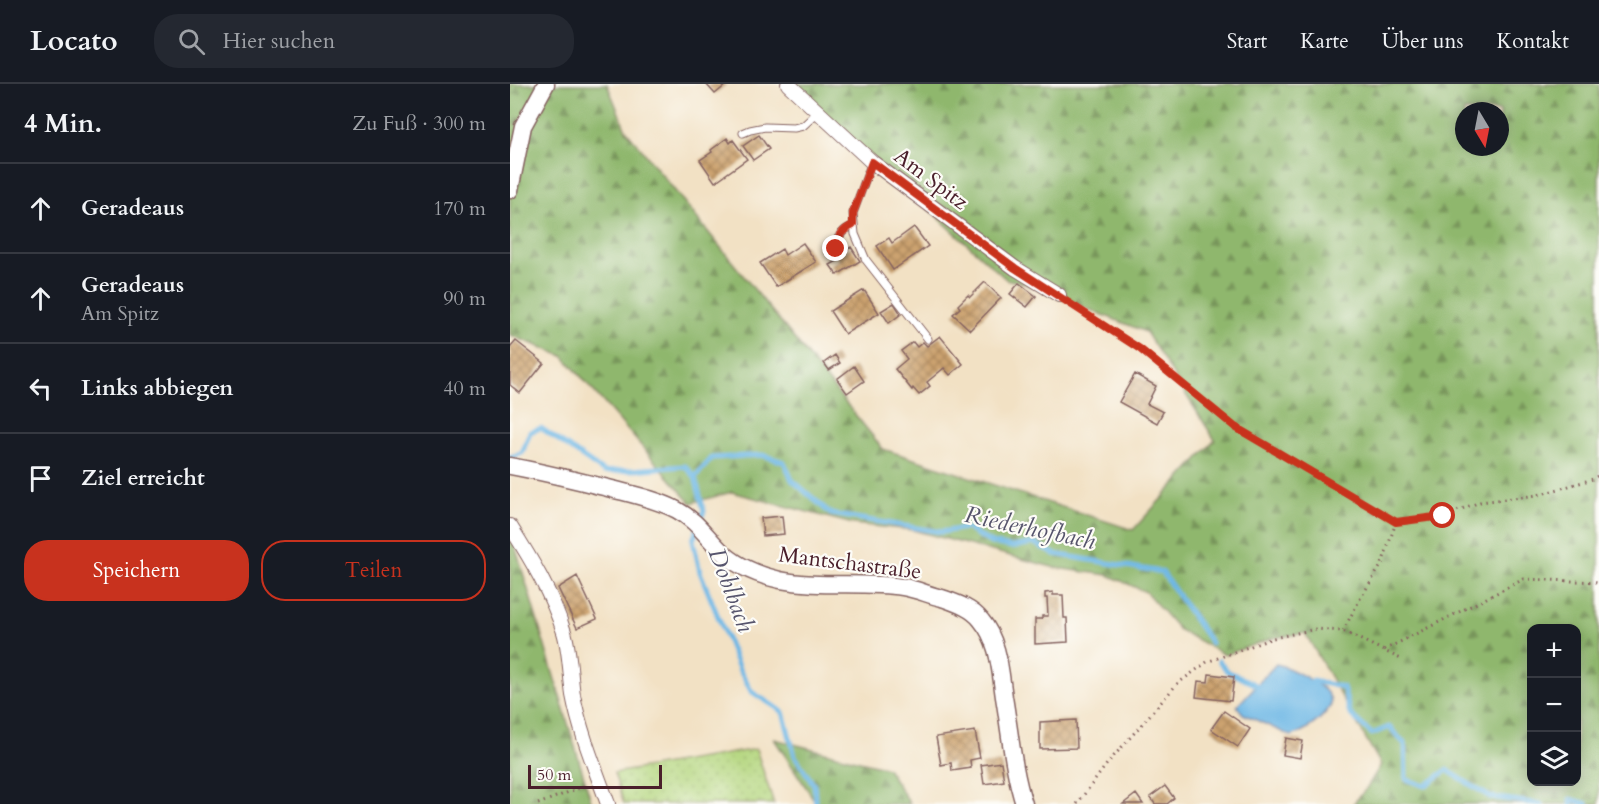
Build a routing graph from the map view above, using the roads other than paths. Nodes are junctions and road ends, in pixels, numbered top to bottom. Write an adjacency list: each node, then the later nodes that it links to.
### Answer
1 (546, 84): 6 (street)
2 (788, 84): 3 (street, Am Spitz)
3 (818, 112): 4 (lane); 5 (street, Am Spitz)
4 (742, 133)
5 (872, 162): 7 (lane); 9 (street, Am Spitz)
6 (510, 190)
7 (853, 225): 8 (lane); 10 (lane)
8 (836, 249)
9 (1059, 295)
10 (928, 339)
11 (510, 466): 14 (street, Mantschastraße)
12 (510, 526): 13 (street)
13 (608, 804)
14 (1024, 804)

